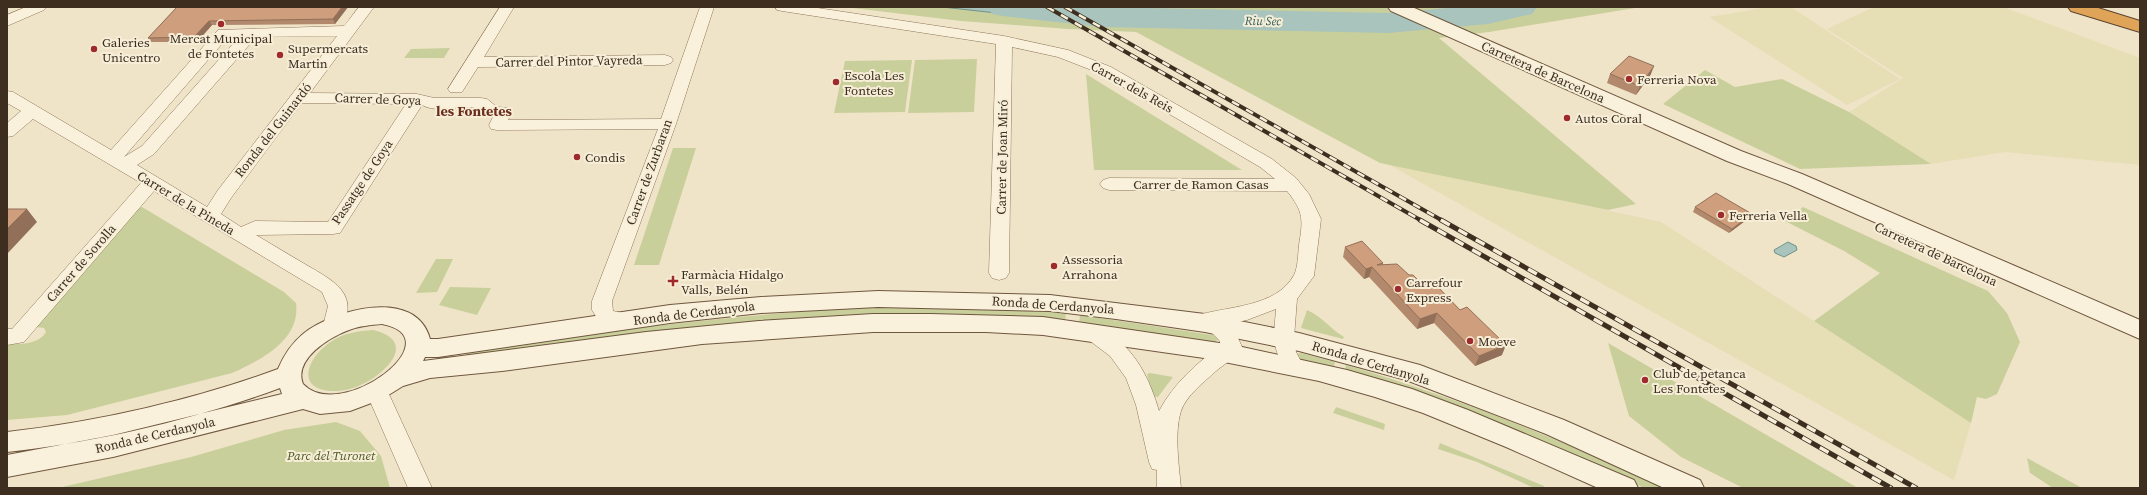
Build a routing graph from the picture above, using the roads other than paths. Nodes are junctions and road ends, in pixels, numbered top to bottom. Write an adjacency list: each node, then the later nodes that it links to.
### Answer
1 (22, 7): 10 (street)
2 (27, 7): 11 (street)
3 (39, 7): 12 (street)
4 (367, 7): 14 (street, Ronda del Guinardó)
5 (507, 7): 18 (street, Carrer del Pintor Vayreda)
6 (707, 7): 24 (street, Carrer de Zurbaran)
7 (782, 7): 16 (street, Carrer dels Reis)
8 (1397, 7): 26 (street, Carretera de Barcelona)
9 (2077, 7): 13 (highway)
10 (7, 14)
11 (7, 17)
12 (7, 21)
13 (2140, 28)
14 (349, 31): 15 (street); 21 (street, Ronda del Guinardó)
15 (252, 32): 27 (street); 27 (street)
16 (1004, 41): 30 (street, Carrer dels Reis); 34 (street, Carrer de Joan Miró)
17 (665, 60): 18 (street, Carrer del Pintor Vayreda)
18 (474, 62): 19 (street, Carrer del Pintor Vayreda)
19 (456, 89)
20 (7, 96): 23 (street, Carrer de la Pineda)
21 (298, 98): 22 (street, Carrer de Goya); 31 (street, Ronda del Guinardó)
22 (417, 99): 24 (street, Carrer de Goya); 32 (street, Passatge de Goya)
23 (32, 111): 25 (street); 27 (street, Carrer de la Pineda)
24 (668, 124): 37 (street, Carrer de Zurbaran)
25 (7, 132)
26 (1734, 156): 33 (street, Carretera de Barcelona); 36 (street, Carretera de Barcelona)
27 (118, 162): 28 (street, Carrer de la Pineda)
28 (152, 182): 31 (street, Carrer de la Pineda); 43 (street, Carrer de Sorolla)
29 (1109, 184): 30 (street, Carrer de Ramon Casas)
30 (1292, 185): 35 (street, Carrer dels Reis)
31 (210, 217): 32 (street, Carrer de la Pineda)
32 (241, 235): 39 (street, Carrer de la Pineda)
33 (1940, 242): 36 (street); 40 (street, Carretera de Barcelona)
34 (999, 273)
35 (1287, 297): 38 (street); 44 (street)
36 (2055, 308): 42 (street); 45 (street, Carretera de Barcelona)
37 (626, 320): 38 (street, Ronda de Cerdanyola); 46 (street, Ronda de Cerdanyola)
38 (1207, 324): 44 (street, Ronda de Cerdanyola); 47 (street)
39 (333, 326): 46 (street); 49 (street)
40 (2140, 330)
41 (1094, 333): 47 (street, Ronda de Cerdanyola); 50 (street, Ronda de Cerdanyola); 56 (street)
42 (2140, 334)
43 (7, 337)
44 (1284, 338): 48 (street); 54 (street, Ronda de Cerdanyola)
45 (2140, 346)
46 (417, 348): 50 (street)
47 (1228, 352): 48 (street, Ronda de Cerdanyola); 57 (street)
48 (1293, 365): 58 (street, Ronda de Cerdanyola)
49 (288, 375): 51 (street); 52 (street, Ronda de Cerdanyola)
50 (386, 385): 51 (street); 55 (street)
51 (302, 400): 53 (street, Ronda de Cerdanyola)
52 (7, 442)
53 (7, 466)
54 (1675, 482): 59 (street, Ronda de Cerdanyola)
55 (420, 488)
56 (1165, 488)
57 (1169, 488)
58 (1625, 488)
59 (1691, 488)

